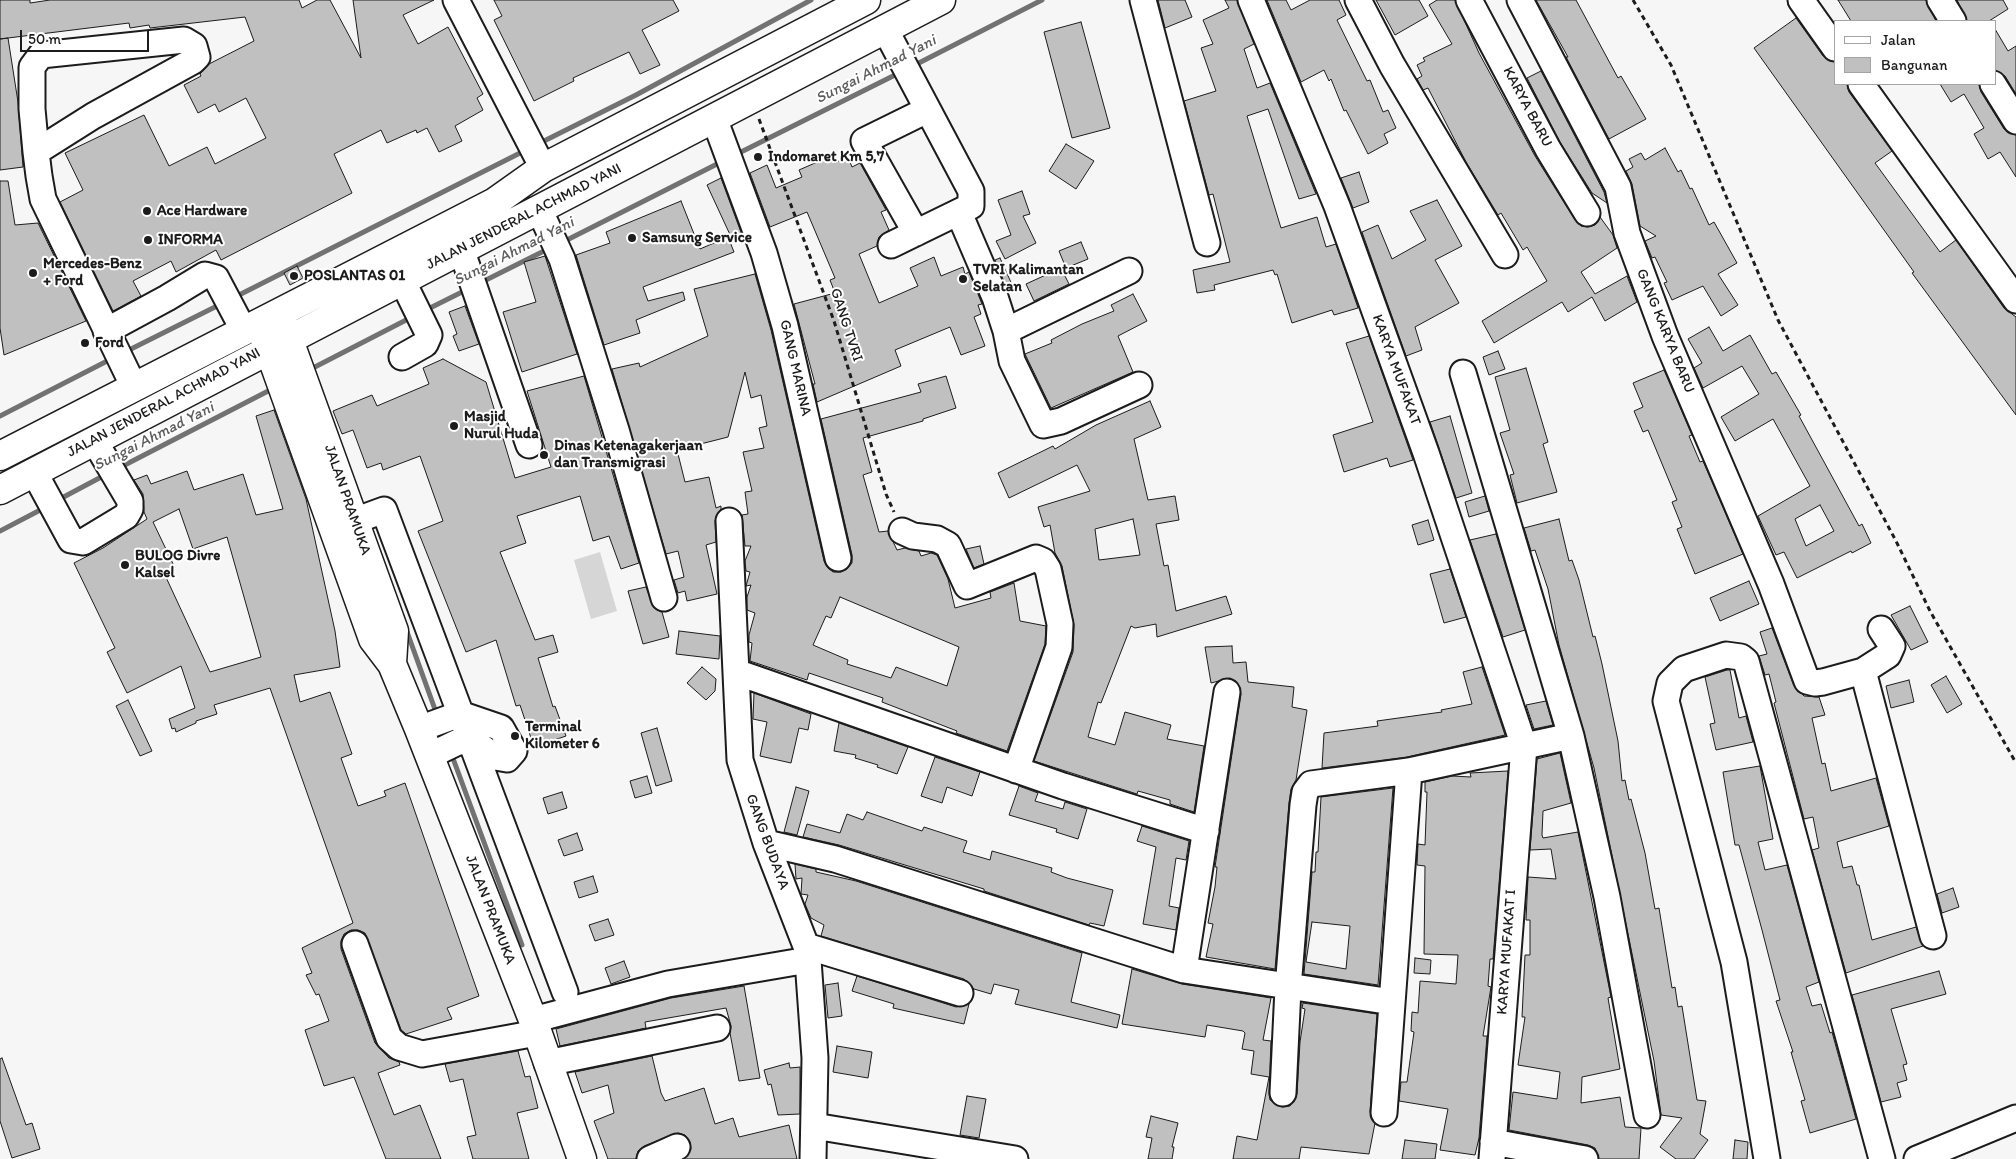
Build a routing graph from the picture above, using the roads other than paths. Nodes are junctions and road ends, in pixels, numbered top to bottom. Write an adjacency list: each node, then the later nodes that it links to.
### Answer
1 (456, 0): 24 (street)
2 (866, 0): 12 (main road, JALAN JENDERAL ACHMAD YANI)
3 (942, 0): 13 (main road, JALAN JENDERAL ACHMAD YANI)
4 (1143, 0): 29 (street)
5 (1250, 0): 62 (street, KARYA MUFAKAT)
6 (1358, 0): 31 (street)
7 (1469, 0): 27 (street, KARYA BARU)
8 (1520, 0): 56 (street, GANG KARYA BARU)
9 (1801, 0): 15 (street)
10 (1940, 0): 11 (street)
11 (1953, 20)
12 (815, 26): 14 (main road, JALAN JENDERAL ACHMAD YANI); 16 (main road)
13 (885, 29): 16 (main road, JALAN JENDERAL ACHMAD YANI); 20 (street)
14 (785, 42): 17 (main road); 24 (main road, JALAN JENDERAL ACHMAD YANI)
15 (1834, 47)
16 (832, 57): 17 (main road, JALAN JENDERAL ACHMAD YANI)
17 (802, 72): 21 (main road, JALAN JENDERAL ACHMAD YANI)
18 (1862, 85): 35 (street)
19 (1994, 85): 22 (street)
20 (927, 110): 26 (street); 28 (street)
21 (714, 118): 25 (main road, JALAN JENDERAL ACHMAD YANI); 52 (street, GANG MARINA)
22 (2016, 120)
23 (36, 152): 23 (street); 38 (street)
24 (535, 152): 36 (main road, JALAN JENDERAL ACHMAD YANI)
25 (539, 209): 32 (main road, JALAN JENDERAL ACHMAD YANI); 53 (street)
26 (959, 213): 28 (street); 37 (street)
27 (1587, 213)
28 (916, 233): 30 (street)
29 (1207, 243)
30 (891, 245)
31 (1505, 255)
32 (463, 257): 34 (main road, JALAN JENDERAL ACHMAD YANI); 45 (street)
33 (1129, 271): 37 (street)
34 (412, 297): 39 (street); 40 (main road, JALAN JENDERAL ACHMAD YANI)
35 (2016, 300)
36 (248, 313): 38 (street); 40 (main road); 42 (main road, JALAN JENDERAL ACHMAD YANI)
37 (1006, 331): 43 (street)
38 (107, 334): 42 (street)
39 (402, 357)
40 (287, 366): 44 (main road, JALAN JENDERAL ACHMAD YANI); 49 (main road, JALAN PRAMUKA); 55 (main road, JALAN PRAMUKA)
41 (1463, 373): 60 (street)
42 (129, 376): 46 (main road, JALAN JENDERAL ACHMAD YANI)
43 (1139, 385)
44 (94, 440): 47 (main road, JALAN JENDERAL ACHMAD YANI); 47 (street)
45 (529, 445)
46 (2, 449)
47 (40, 484): 48 (main road, JALAN JENDERAL ACHMAD YANI)
48 (0, 490)
49 (362, 518): 55 (main road, JALAN PRAMUKA); 59 (street)
50 (729, 521): 57 (street, GANG BUDAYA)
51 (902, 531): 63 (street)
52 (838, 558)
53 (664, 598)
54 (1881, 629): 56 (street)
55 (392, 664): 59 (main road, JALAN PRAMUKA)
56 (1863, 671): 67 (street)
57 (736, 672): 63 (street); 66 (street, GANG BUDAYA)
58 (1227, 692): 65 (street)
59 (440, 722): 61 (main road, JALAN PRAMUKA); 61 (street); 61 (street)
60 (1572, 736): 62 (street); 80 (street)
61 (450, 746): 72 (street); 75 (main road, JALAN PRAMUKA)
62 (1524, 746): 64 (street); 84 (street, KARYA MUFAKAT I)
63 (1016, 770): 65 (street)
64 (1409, 771): 71 (street); 74 (street)
65 (1206, 831): 70 (street)
66 (766, 842): 69 (street, GANG BUDAYA); 70 (street)
67 (1933, 936)
68 (355, 944): 75 (street)
69 (807, 953): 73 (street); 75 (street); 82 (street, GANG BUDAYA)
70 (1184, 970): 71 (street)
71 (1288, 988): 74 (street); 78 (street)
72 (564, 992)
73 (960, 993)
74 (1392, 1002): 79 (street)
75 (535, 1027): 77 (main road, JALAN PRAMUKA)
76 (717, 1028): 77 (street)
77 (547, 1063): 85 (main road, JALAN PRAMUKA)
78 (1283, 1093)
79 (1384, 1113)
80 (1647, 1115)
81 (2016, 1118): 92 (street)
82 (814, 1126): 87 (street, GANG BUDAYA); 88 (street)
83 (677, 1147): 86 (street)
84 (1493, 1151): 89 (street)
85 (582, 1159)
86 (650, 1159)
87 (813, 1159)
88 (1015, 1159)
89 (1585, 1159)
90 (1767, 1159): 91 (street)
91 (1882, 1159)
92 (1917, 1159)

